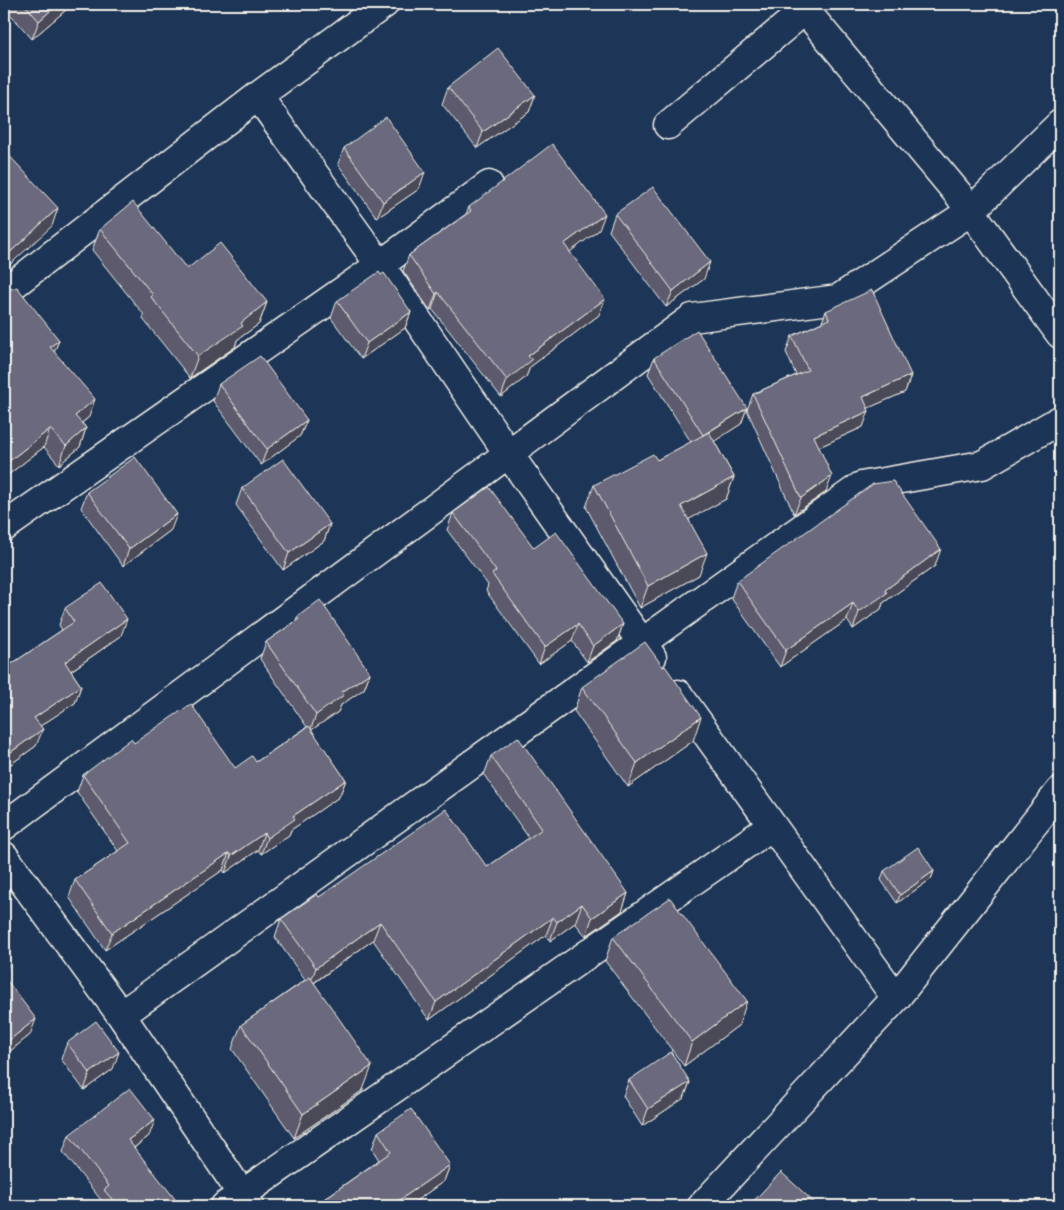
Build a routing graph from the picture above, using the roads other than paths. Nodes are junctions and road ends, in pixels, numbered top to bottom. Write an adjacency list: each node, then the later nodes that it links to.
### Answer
1 (384, 4): 3 (street)
2 (806, 6): 5 (street); 7 (street)
3 (258, 96): 8 (street); 9 (street)
4 (1060, 124): 7 (street)
5 (668, 125)
6 (489, 185): 8 (street)
7 (971, 211): 10 (street); 12 (street)
8 (380, 265): 12 (street); 13 (street)
9 (4, 292)
10 (1060, 334)
11 (1060, 420): 14 (street)
12 (508, 453): 14 (street); 16 (street)
13 (4, 527)
14 (641, 642): 17 (street); 20 (street)
15 (1060, 791): 19 (street)
16 (4, 826)
17 (772, 826): 19 (street); 21 (street)
18 (4, 856): 20 (street)
19 (896, 998): 22 (street)
20 (121, 1014): 21 (street)
21 (239, 1202)
22 (702, 1206)

